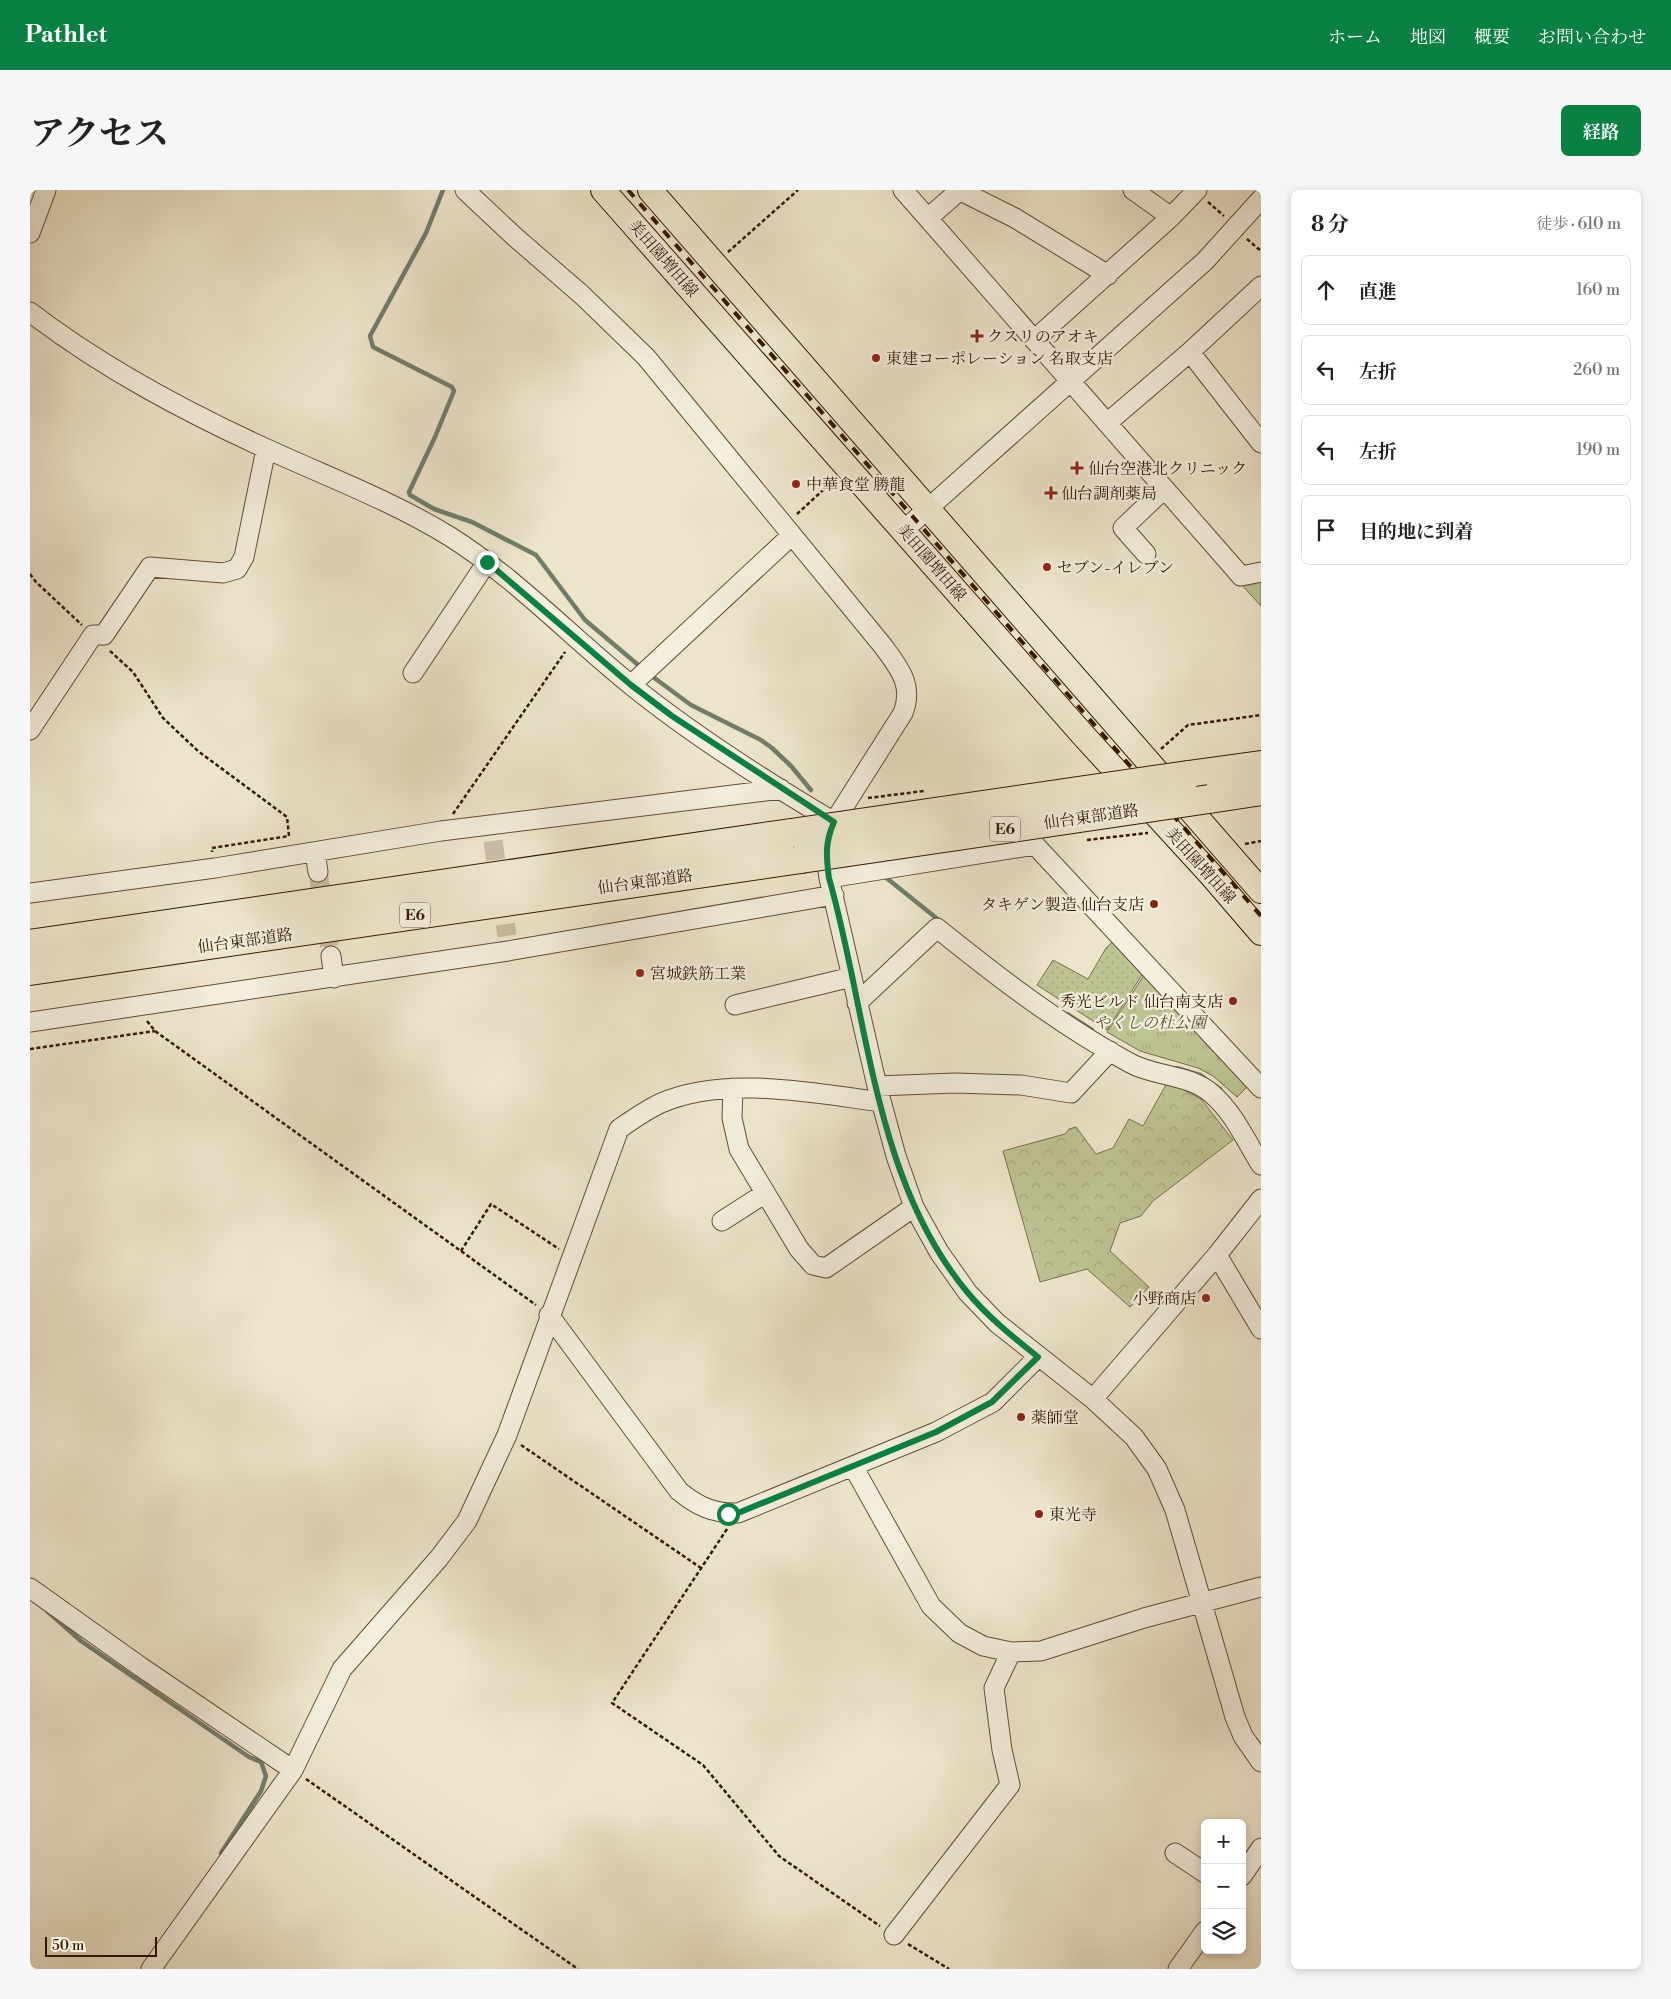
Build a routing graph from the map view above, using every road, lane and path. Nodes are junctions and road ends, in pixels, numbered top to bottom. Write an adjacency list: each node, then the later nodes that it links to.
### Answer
1 (46, 190): 14 (street)
2 (466, 190): 30 (street)
3 (603, 190): 31 (main road, 美田園増田線)
4 (650, 190): 29 (main road, 美田園増田線)
5 (798, 190): 17 (path)
6 (903, 190): 12 (street)
7 (960, 190): 12 (street); 18 (street)
8 (1133, 190): 11 (street)
9 (1196, 191): 11 (street); 13 (path)
10 (1261, 199): 23 (street)
11 (1171, 217): 18 (street)
12 (928, 218): 21 (street)
13 (1229, 220)
14 (30, 233)
15 (1247, 238): 16 (path)
16 (1261, 251)
17 (725, 255)
18 (1108, 275): 21 (street)
19 (1258, 296): 22 (street)
20 (30, 312): 26 (street)
21 (1034, 340): 23 (street)
22 (1190, 352): 24 (street); 25 (street)
23 (1071, 382): 24 (street); 29 (street)
24 (1107, 423): 28 (street)
25 (1261, 443)
26 (266, 449): 33 (street); 36 (street)
27 (834, 481): 30 (path)
28 (1164, 489): 32 (street); 34 (street)
29 (928, 508): 31 (street); 56 (main road, 美田園増田線)
30 (788, 530): 39 (street); 46 (street)
31 (904, 530): 58 (main road, 美田園増田線)
32 (1146, 554)
33 (487, 562): 37 (street); 38 (street)
34 (1261, 572)
35 (30, 574): 36 (path)
36 (93, 635): 41 (street); 53 (path)
37 (576, 637): 39 (street); 47 (path)
38 (413, 673)
39 (641, 675): 44 (street)
40 (1261, 715): 42 (path)
41 (30, 730)
42 (1158, 752)
43 (1261, 765): 59 (highway, 仙台東部道路 / E6, bridge)
44 (781, 789): 46 (street); 47 (street)
45 (1261, 791): 61 (highway, 仙台東部道路 / E6, bridge)
46 (834, 822): 55 (street)
47 (441, 831): 52 (street)
48 (1150, 833): 49 (path)
49 (1083, 840)
50 (1261, 841): 51 (path)
51 (1240, 844)
52 (315, 852): 53 (street); 54 (street)
53 (215, 868): 57 (street)
54 (318, 872)
55 (832, 886): 62 (street); 63 (street); 72 (street)
56 (1261, 891)
57 (30, 893)
58 (1261, 934)
59 (30, 944)
60 (331, 956): 63 (street)
61 (30, 971)
62 (852, 977): 64 (street); 65 (street)
63 (334, 978): 66 (street)
64 (857, 1003): 70 (street); 73 (street)
65 (735, 1005)
66 (134, 1007): 67 (street); 68 (path)
67 (30, 1022)
68 (155, 1031): 69 (path); 79 (path)
69 (30, 1049)
70 (1110, 1051): 73 (street); 74 (street)
71 (733, 1088): 73 (street); 75 (street); 81 (street)
72 (1261, 1088)
73 (879, 1094): 77 (street)
74 (1261, 1165)
75 (764, 1194): 77 (street); 78 (street)
76 (1261, 1199): 80 (street)
77 (914, 1207): 84 (street)
78 (722, 1221)
79 (461, 1251): 81 (path); 82 (path)
80 (1216, 1255): 83 (street); 85 (street)
81 (570, 1257): 82 (street)
82 (550, 1315): 86 (street); 88 (street)
83 (1261, 1330)
84 (1038, 1357): 85 (street); 87 (street)
85 (1093, 1400): 92 (street)
86 (507, 1435): 89 (path); 95 (street)
87 (854, 1468): 88 (street); 93 (street)
88 (738, 1513): 89 (path)
89 (701, 1568): 100 (path)
90 (1261, 1587): 92 (street)
91 (30, 1588): 95 (street)
92 (1201, 1603): 93 (street); 94 (street)
93 (1011, 1652): 100 (street)
94 (1261, 1762)
95 (293, 1770): 102 (street); 103 (path)
96 (1261, 1848): 99 (street)
97 (1175, 1853): 98 (street)
98 (1201, 1870)
99 (1246, 1870)
100 (894, 1935): 104 (path)
101 (1201, 1937): 105 (street)
102 (151, 1969)
103 (578, 1969)
104 (949, 1969)
105 (1178, 1969)

